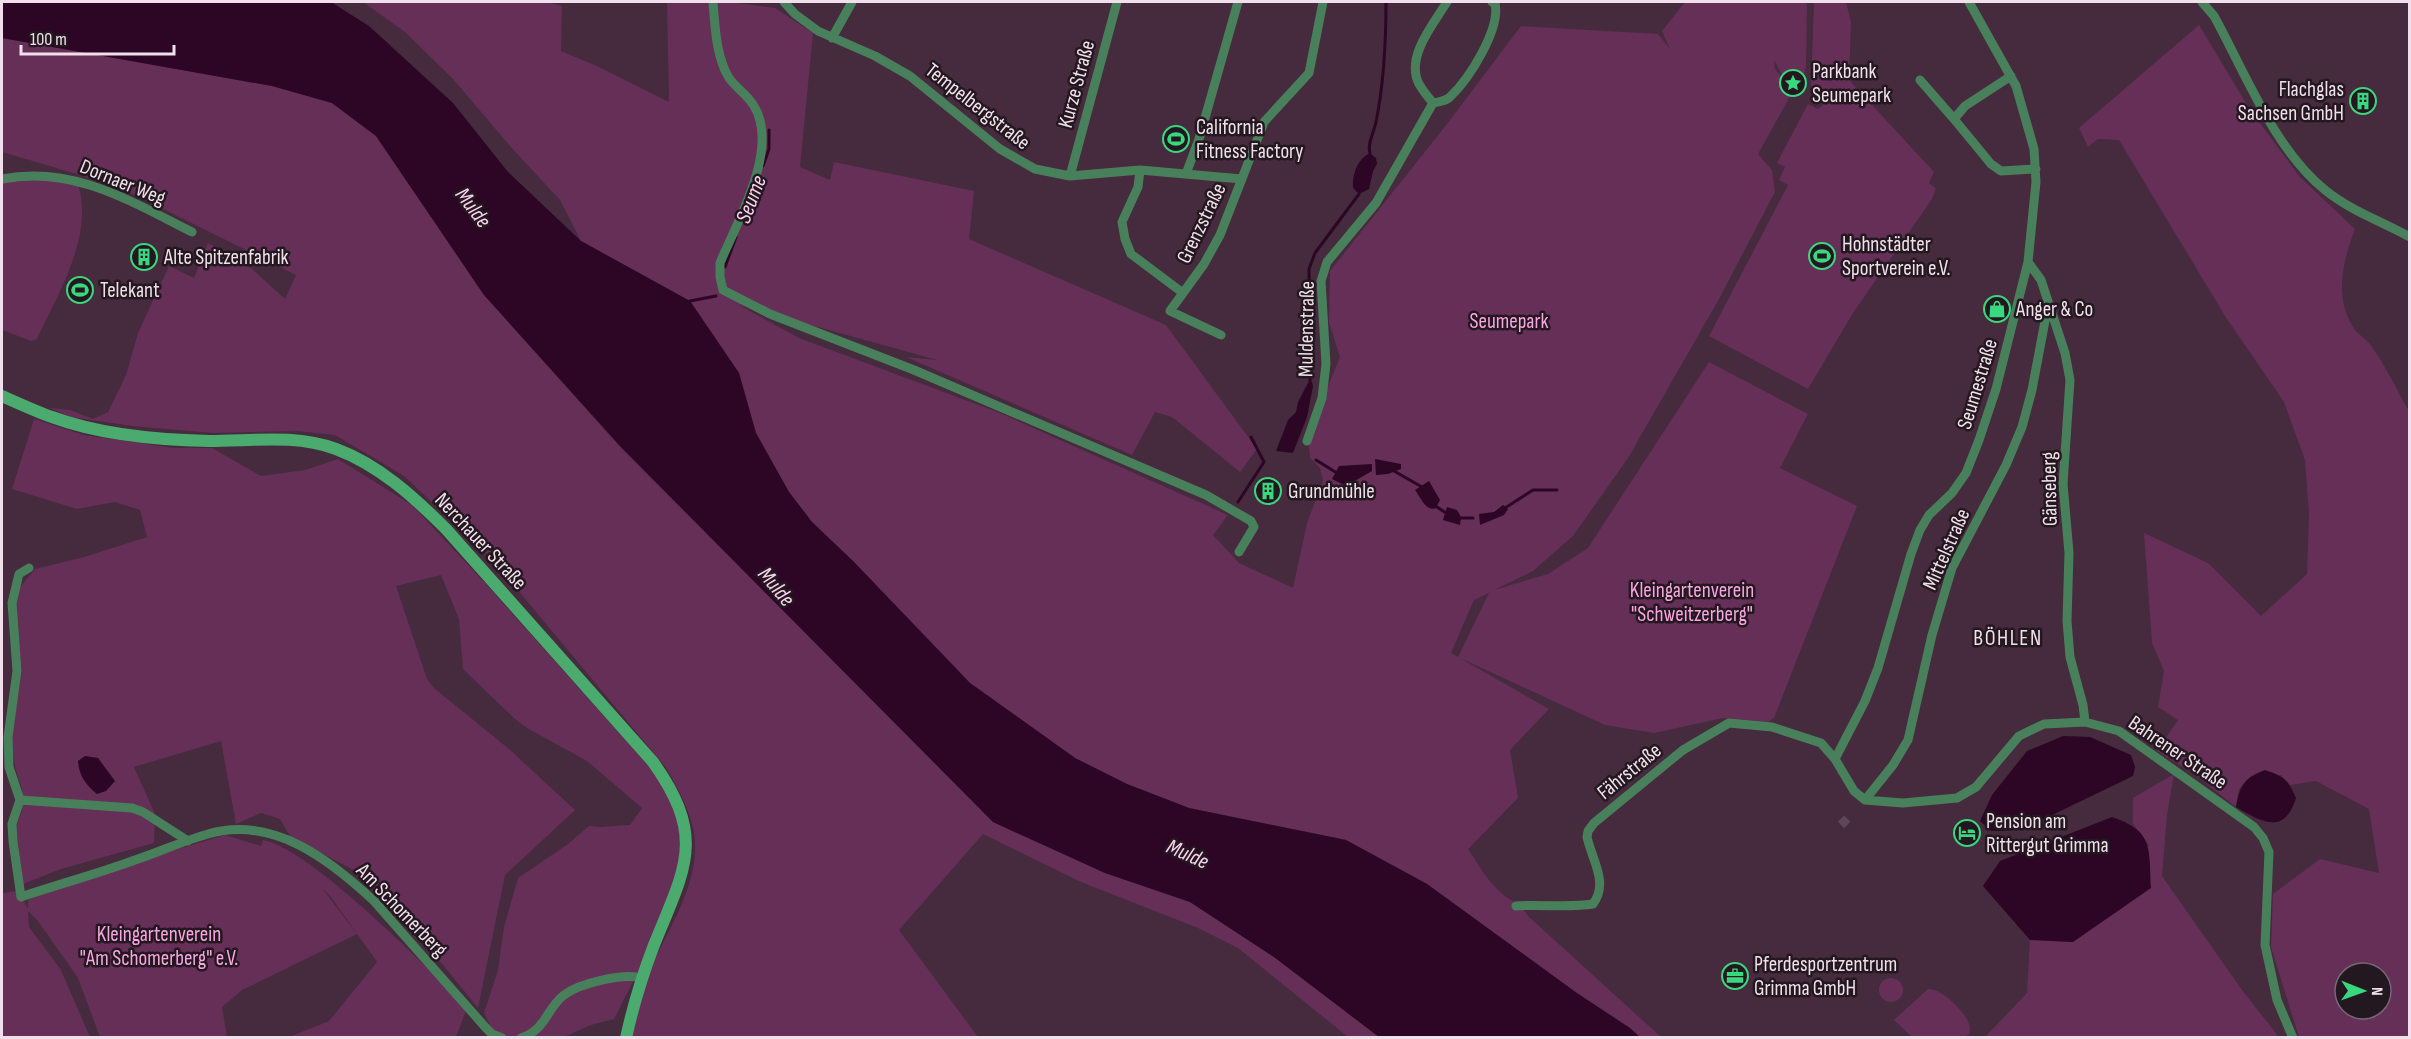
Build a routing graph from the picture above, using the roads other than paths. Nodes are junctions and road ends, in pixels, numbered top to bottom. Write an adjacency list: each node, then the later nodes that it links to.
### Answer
1 (711, 2): 30 (street)
2 (784, 2): 11 (street, Tempelbergstraße)
3 (852, 2): 11 (street)
4 (1117, 2): 19 (street, Kurze Straße)
5 (1238, 2): 18 (street)
6 (1323, 2): 21 (street, Grenzstraße)
7 (1447, 2): 14 (street)
8 (1495, 2): 14 (street, Muldenstraße)
9 (1969, 2): 12 (street, Seumestraße)
10 (2202, 2): 23 (street)
11 (832, 38): 19 (street, Tempelbergstraße)
12 (2011, 76): 15 (street); 16 (street, Seumestraße)
13 (1920, 80): 15 (street)
14 (1433, 104): 29 (street, Muldenstraße)
15 (1954, 119): 16 (street)
16 (2036, 169): 24 (street, Seumestraße)
17 (1140, 170): 18 (street, Tempelbergstraße); 19 (street, Tempelbergstraße); 25 (street)
18 (1186, 174): 21 (street, Tempelbergstraße)
19 (1070, 176)
20 (2, 179): 22 (street, Dornaer Weg)
21 (1242, 179): 25 (street, Grenzstraße)
22 (192, 232)
23 (2409, 237)
24 (2028, 262): 26 (street, Gänseberg); 33 (street, Seumestraße)
25 (1183, 293): 27 (street, Grenzstraße)
26 (2048, 305): 32 (street, Gänseberg); 35 (street, Mittelstraße)
27 (1221, 335)
28 (2, 396): 38 (main road, Nerchauer Straße)
29 (1306, 441)
30 (1239, 552)
31 (29, 568): 34 (street)
32 (2085, 722): 35 (street, Bahrener Straße); 42 (street, Bahrener Straße)
33 (1836, 759): 35 (street); 37 (street, Fährstraße)
34 (20, 800): 36 (street); 36 (street, Am Schomerberg)
35 (1865, 801)
36 (188, 841): 39 (street, Am Schomerberg)
37 (1516, 906)
38 (642, 978): 40 (street); 41 (main road, Nerchauer Straße)
39 (502, 1038)
40 (521, 1038)
41 (626, 1038)
42 (2293, 1038)

